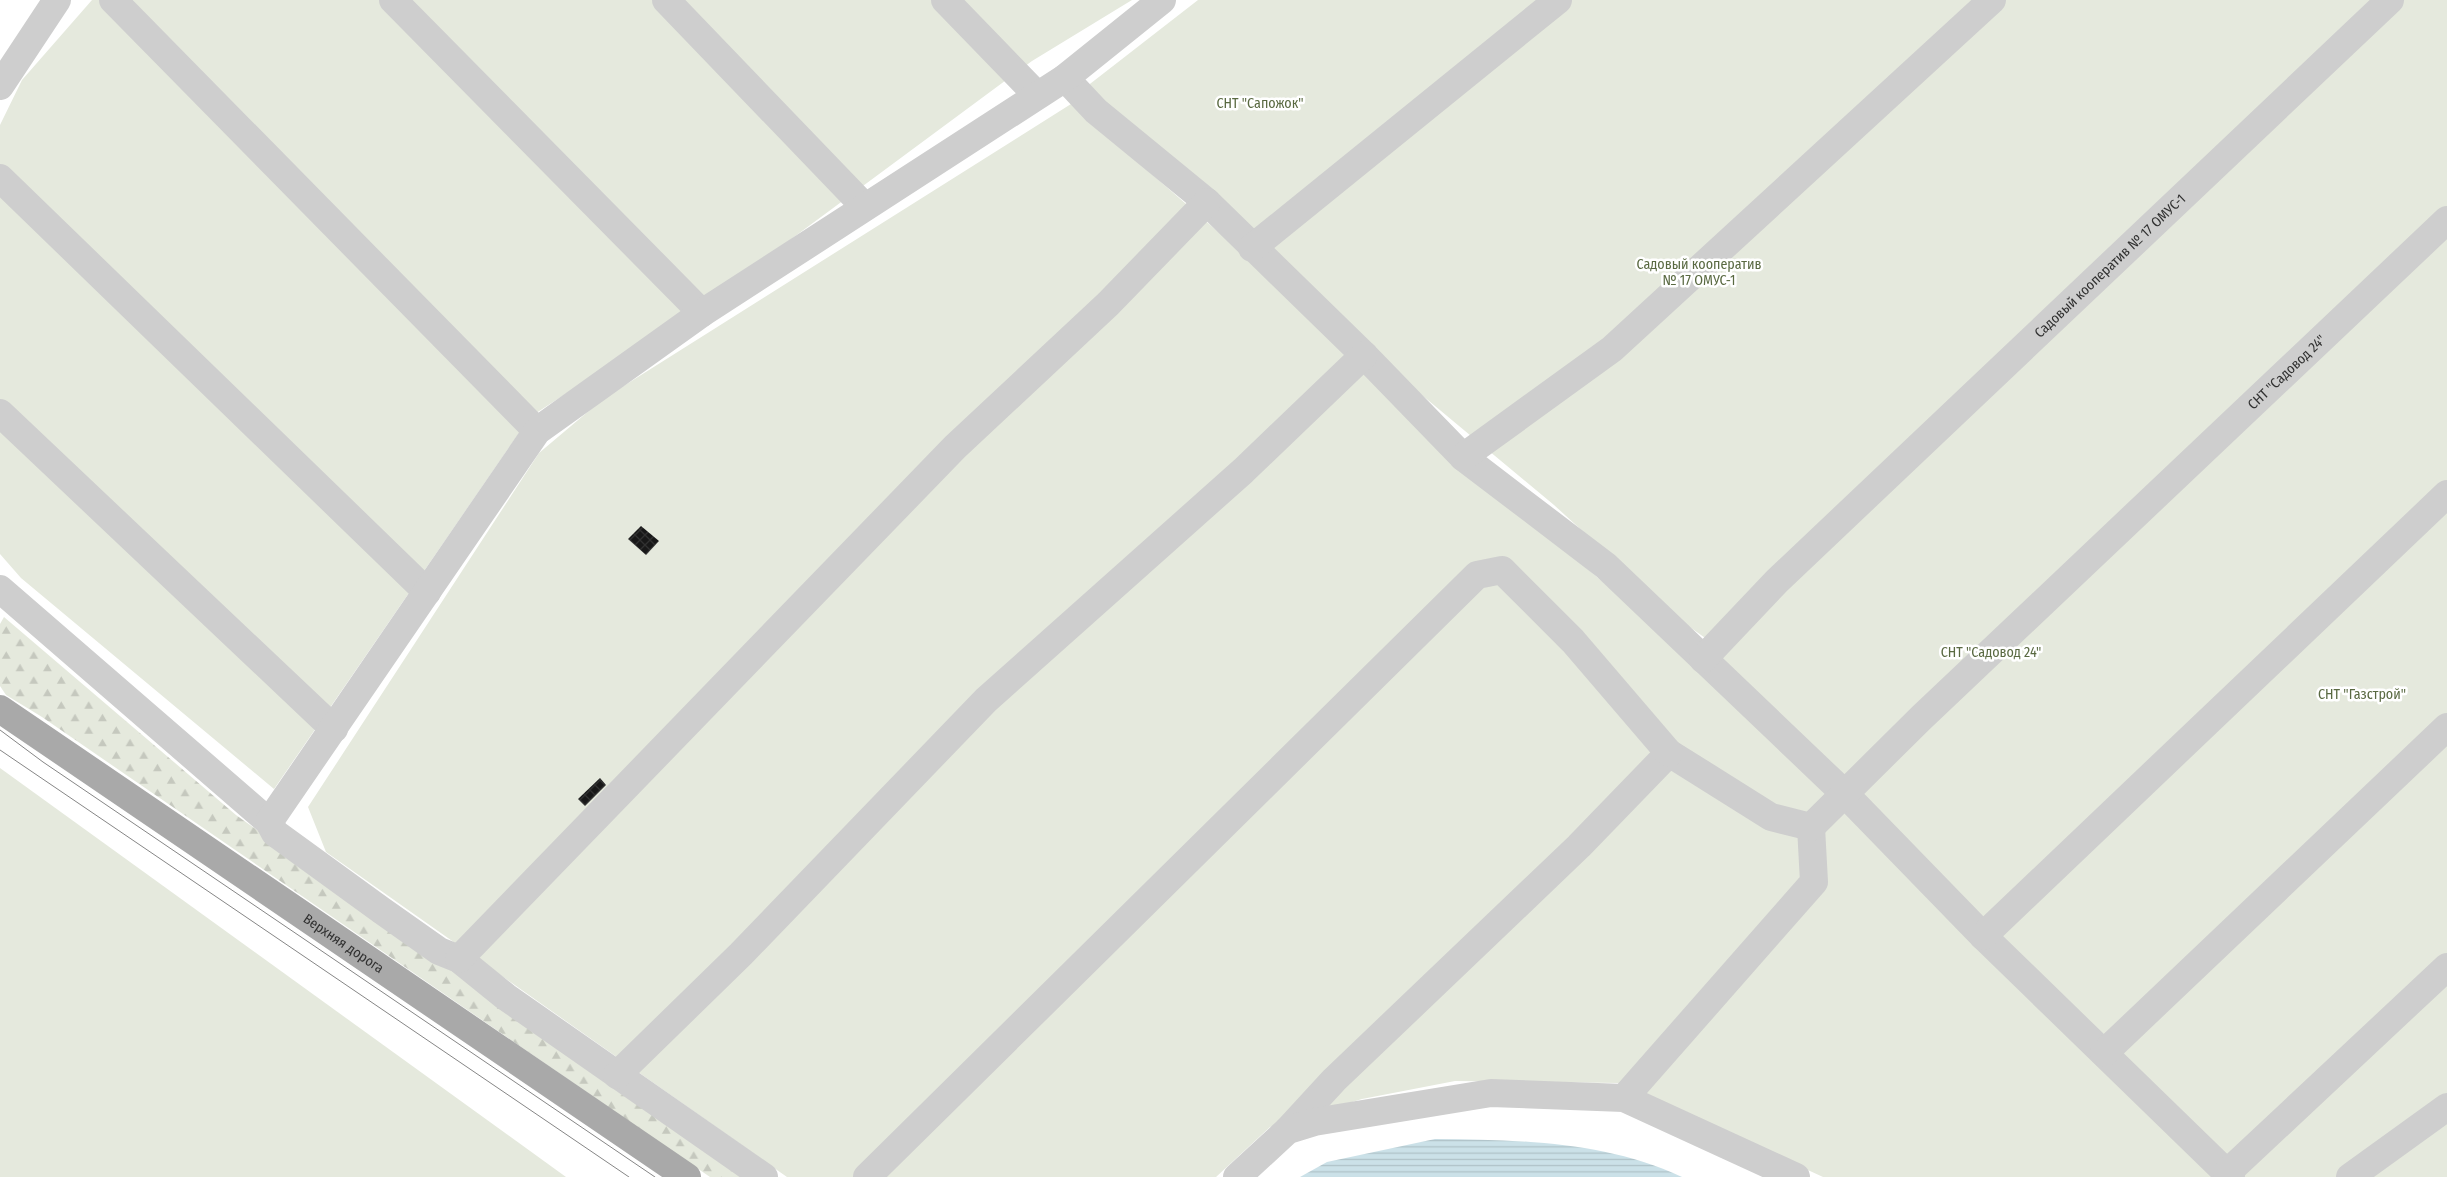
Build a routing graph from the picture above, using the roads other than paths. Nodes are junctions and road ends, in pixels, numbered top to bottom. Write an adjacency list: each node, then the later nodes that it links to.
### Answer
1 (57, 0): 11 (street)
2 (113, 0): 21 (street)
3 (393, 0): 18 (street)
4 (666, 0): 15 (street)
5 (945, 0): 12 (street)
6 (1162, 0): 10 (street)
7 (1558, 0): 17 (street)
8 (1992, 0): 22 (street)
9 (2390, 0): 26 (street, Садовый кооператив № 17 ОМУС-1)
10 (1065, 78): 12 (street); 14 (street)
11 (0, 86)
12 (1037, 95): 15 (street)
13 (0, 178): 25 (street)
14 (1207, 202): 17 (street); 35 (street)
15 (865, 207): 18 (street)
16 (2447, 220): 31 (street, СНТ "Садовод 24")
17 (1252, 248): 19 (street)
18 (702, 313): 21 (street)
19 (1364, 355): 22 (street); 38 (street)
20 (0, 413): 29 (street)
21 (537, 431): 25 (street)
22 (1463, 457): 26 (street)
23 (2447, 494): 34 (street)
24 (0, 589): 32 (street)
25 (427, 592): 29 (street)
26 (1703, 659): 31 (street)
27 (0, 709): 43 (main road, Верхняя дорога)
28 (2447, 728): 37 (street)
29 (334, 729): 32 (street)
30 (1669, 753): 33 (street); 41 (street); 45 (street)
31 (1844, 793): 33 (street, СНТ "Садовод 24"); 34 (street)
32 (269, 822): 35 (street)
33 (1812, 827): 39 (street)
34 (1983, 936): 37 (street)
35 (459, 960): 38 (street)
36 (2447, 967): 42 (street)
37 (2104, 1053): 42 (street)
38 (616, 1075): 44 (street)
39 (1624, 1098): 41 (street); 47 (street)
40 (2447, 1106): 48 (street)
41 (1288, 1130): 46 (street)
42 (2229, 1175)
43 (687, 1177)
44 (764, 1177)
45 (867, 1177)
46 (1237, 1177)
47 (1796, 1177)
48 (2350, 1177)

